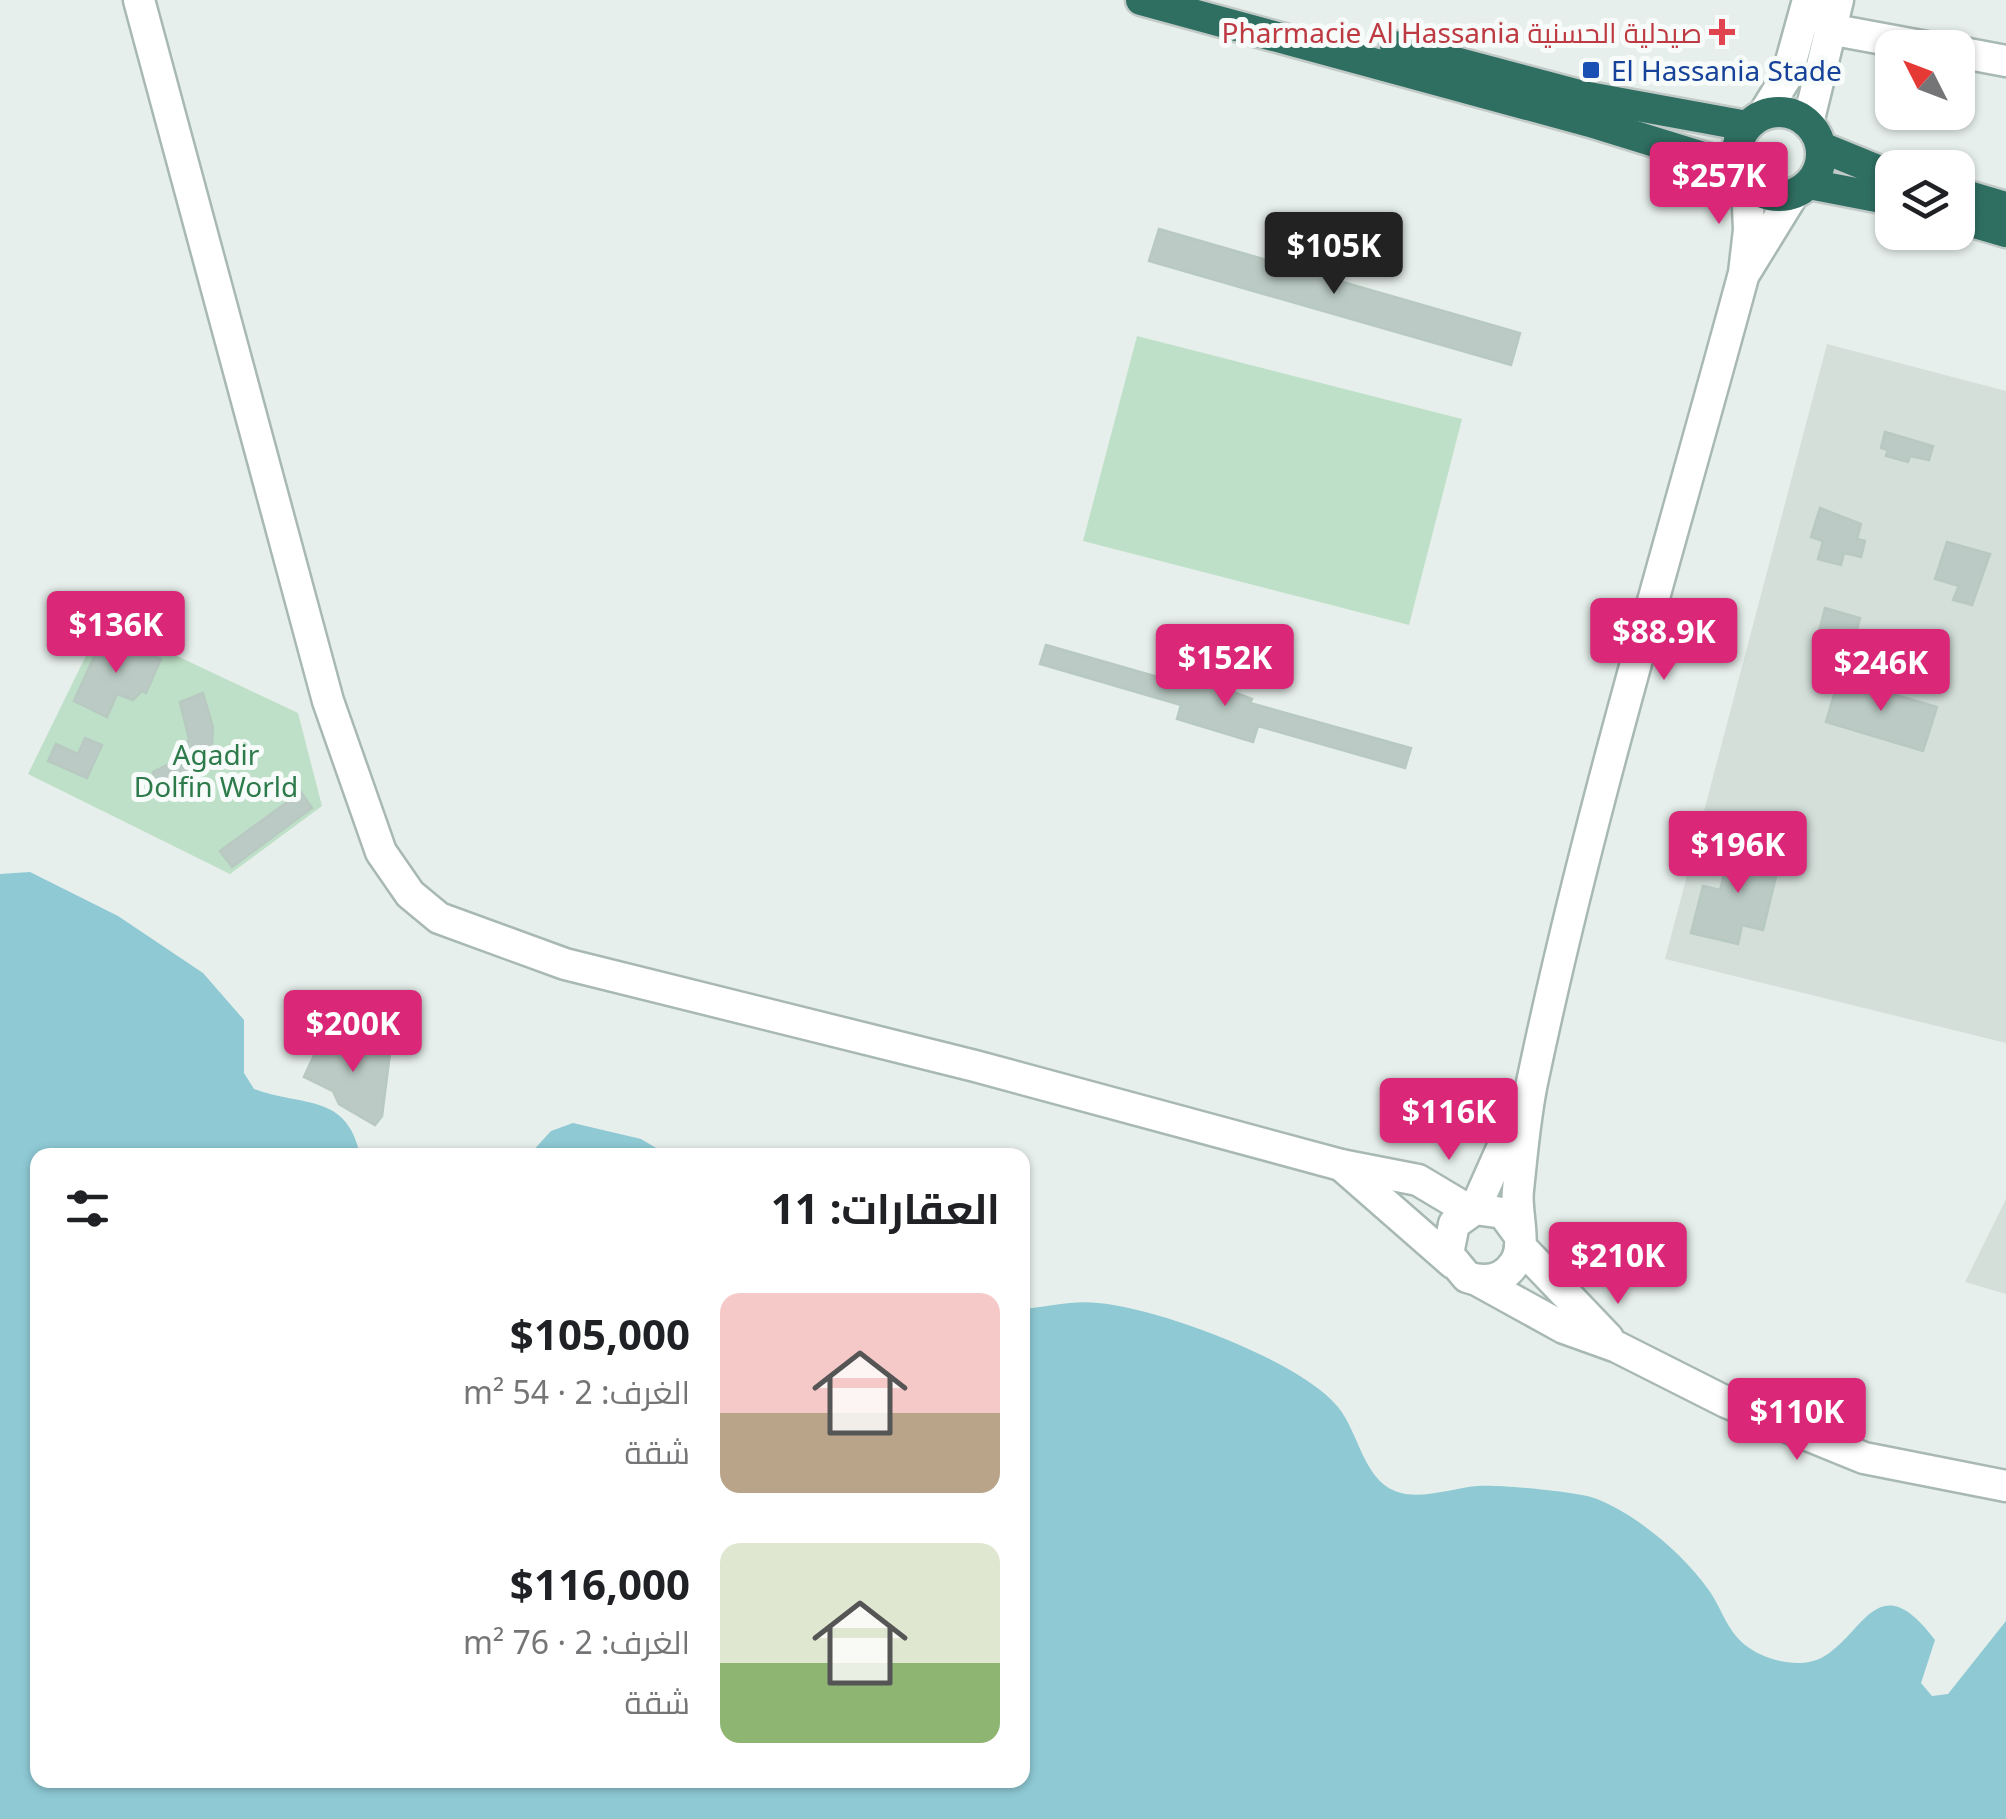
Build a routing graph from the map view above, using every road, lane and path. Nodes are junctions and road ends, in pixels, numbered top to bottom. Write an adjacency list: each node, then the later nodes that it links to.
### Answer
1 (139, 0): 21 (street)
2 (1141, 0): 12 (highway)
3 (1222, 0): 9 (highway)
4 (1808, 0): 9 (street)
5 (1834, 14): 6 (street); 10 (street)
6 (1880, 30)
7 (1975, 55): 8 (street)
8 (2006, 61)
9 (1755, 120): 10 (highway); 12 (highway)
10 (1814, 135): 11 (highway); 13 (highway)
11 (1875, 167)
12 (1743, 175): 13 (highway); 19 (street)
13 (1801, 189): 14 (highway); 19 (street)
14 (1875, 198)
15 (1975, 198): 16 (highway)
16 (2006, 206)
17 (1975, 223): 18 (highway)
18 (2006, 232)
19 (1744, 273): 20 (street)
20 (1532, 1080): 22 (street); 23 (street)
21 (1341, 1165): 22 (street); 24 (street)
22 (1472, 1210): 23 (street); 24 (street)
23 (1520, 1241): 24 (street); 25 (street)
24 (1465, 1272): 25 (street)
25 (1617, 1347): 26 (street)
26 (2006, 1486)

